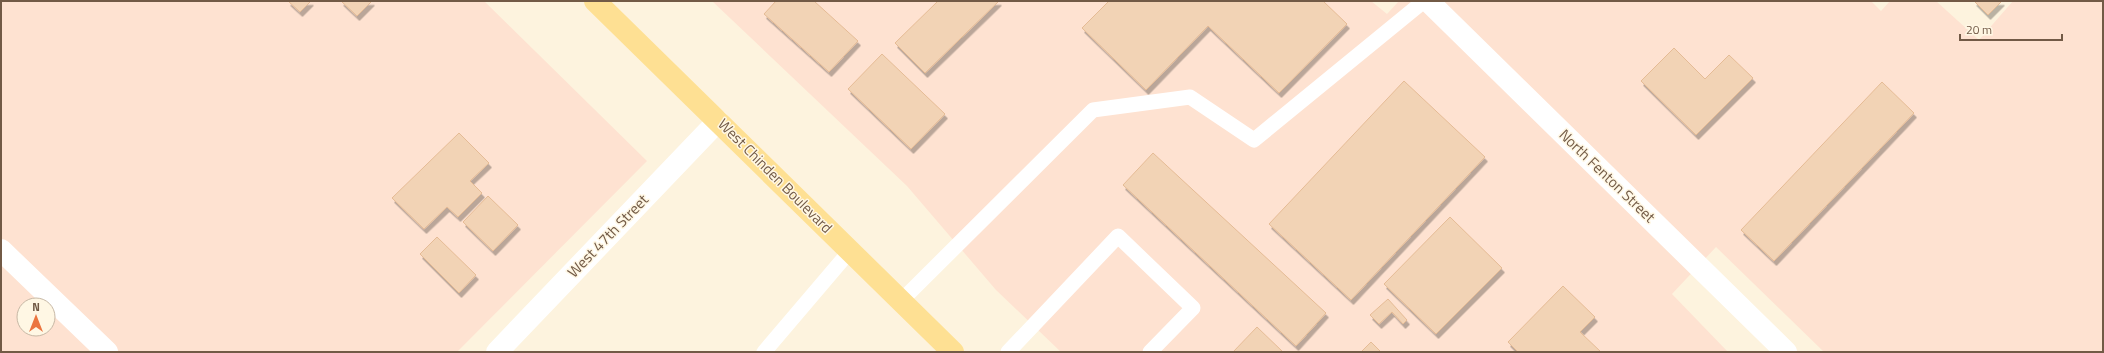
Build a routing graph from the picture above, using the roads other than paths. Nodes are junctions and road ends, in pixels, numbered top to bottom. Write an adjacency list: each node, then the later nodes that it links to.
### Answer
1 (595, 1): 4 (main road, West Chinden Boulevard)
2 (1424, 1): 7 (lane)
3 (1428, 1): 14 (street, North Fenton Street)
4 (718, 121): 6 (main road, West Chinden Boulevard); 9 (street, West 47th Street)
5 (1, 250): 8 (street)
6 (850, 251): 7 (main road, West Chinden Boulevard); 10 (lane)
7 (901, 301): 11 (main road, West Chinden Boulevard)
8 (107, 352)
9 (497, 352)
10 (764, 352)
11 (953, 352)
12 (1008, 352): 13 (lane)
13 (1150, 352)
14 (1786, 352)

